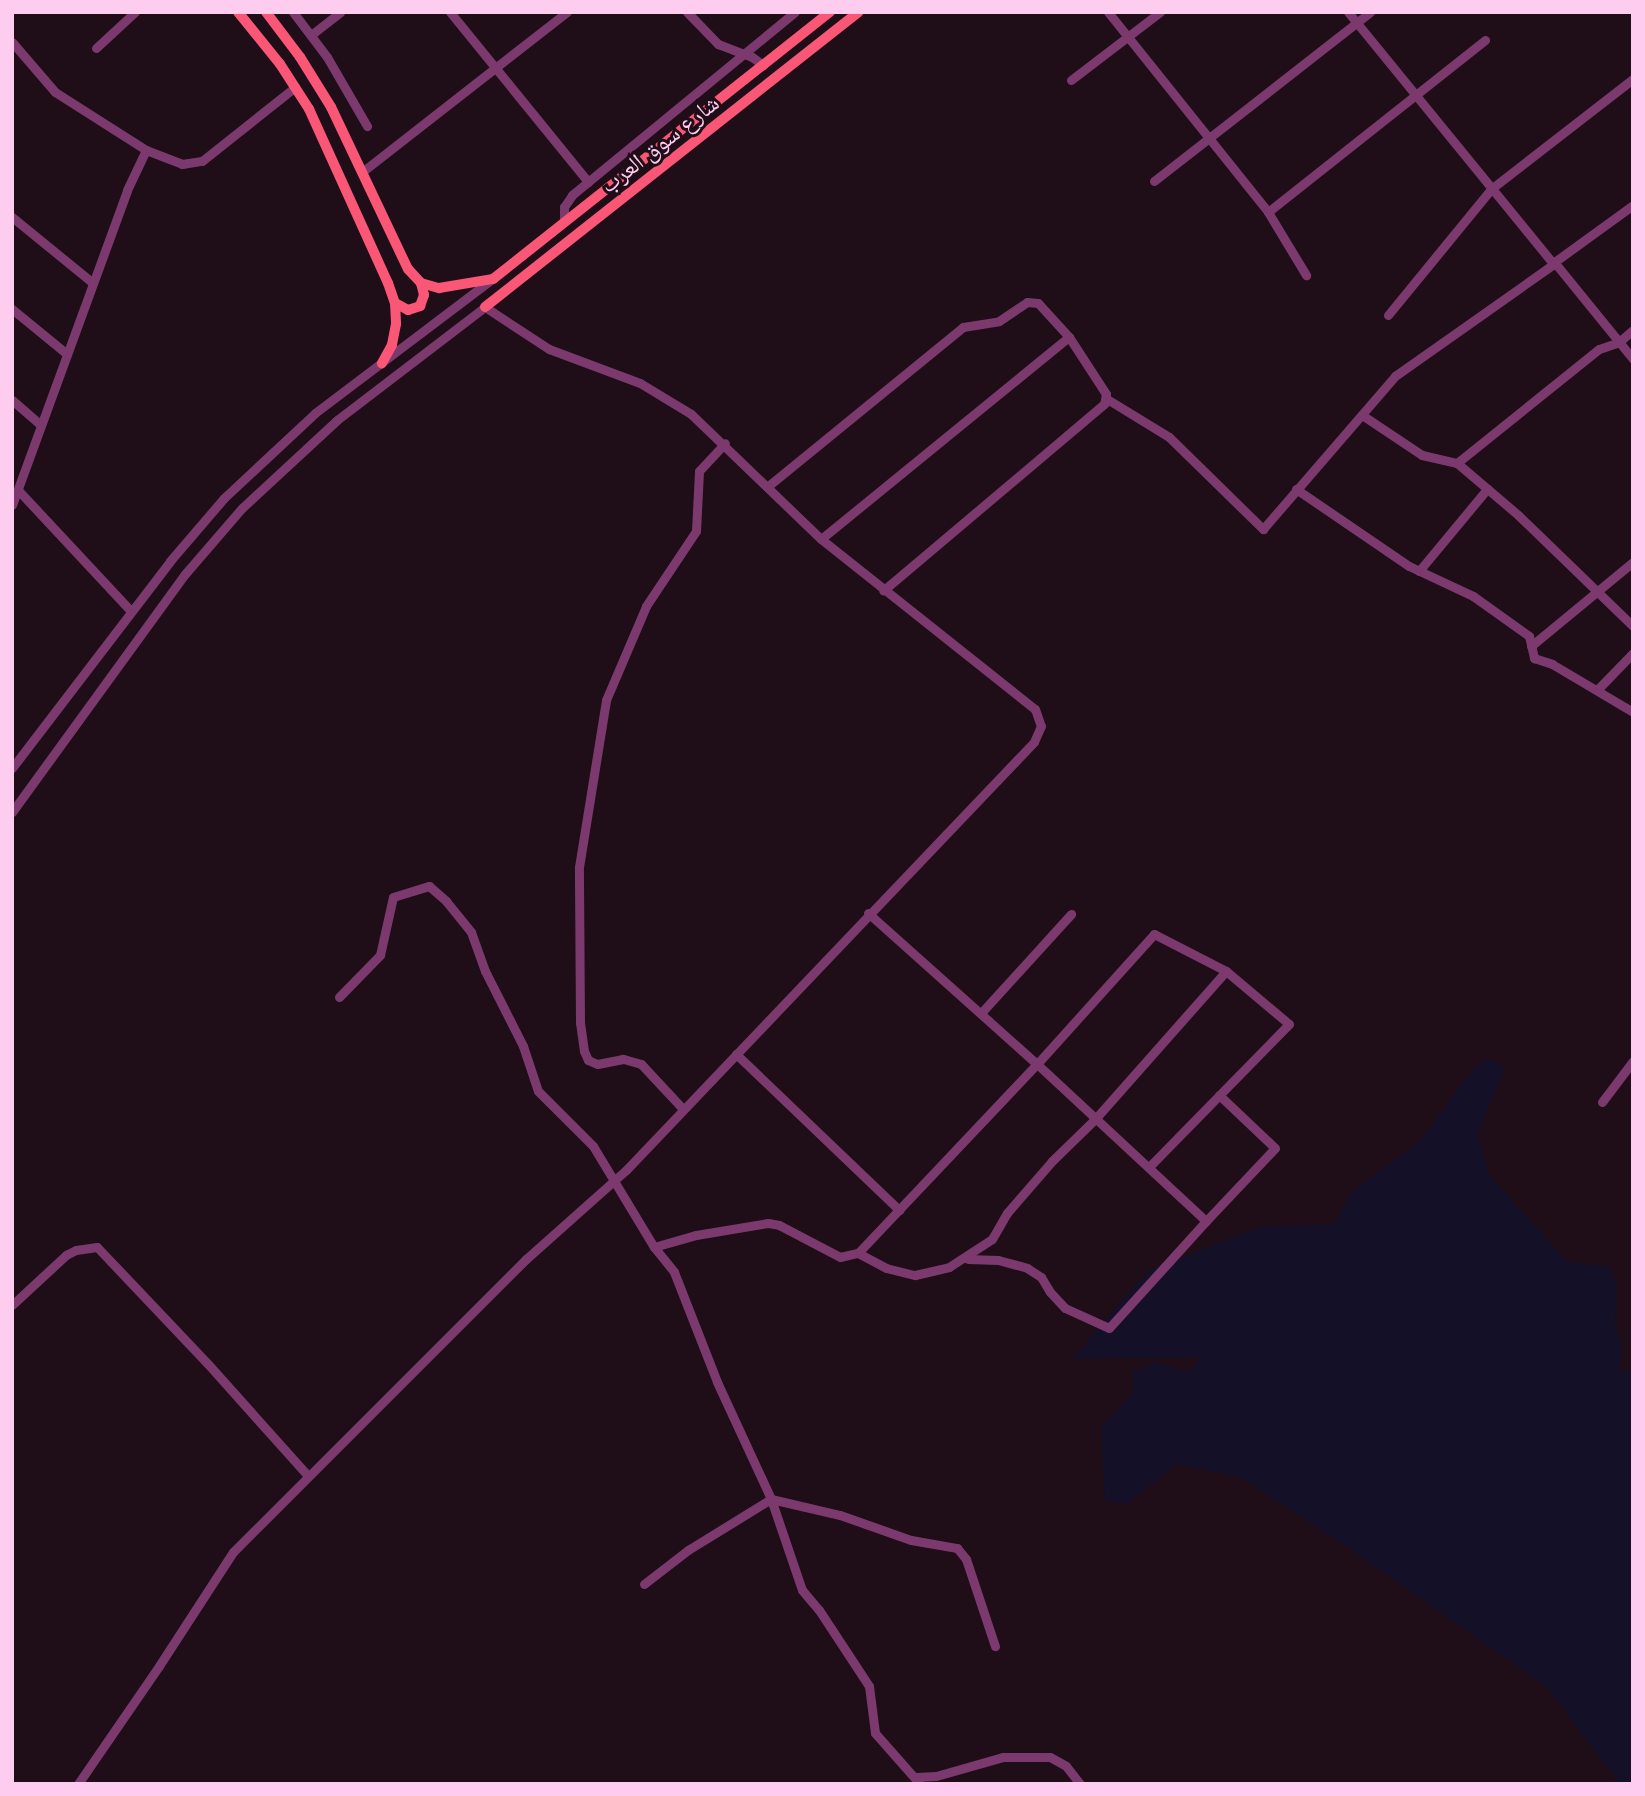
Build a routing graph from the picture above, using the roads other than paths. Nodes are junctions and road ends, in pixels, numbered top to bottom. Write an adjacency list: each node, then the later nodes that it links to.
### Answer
1 (135, 12): 21 (street)
2 (238, 12): 27 (main road)
3 (266, 12): 32 (main road)
4 (293, 12): 17 (street)
5 (340, 12): 17 (street)
6 (450, 12): 24 (street)
7 (567, 12): 24 (street)
8 (687, 12): 22 (street)
9 (795, 12): 22 (street)
10 (830, 12): 23 (main road)
11 (859, 12): 46 (main road, شارع سوق العرب)
12 (1108, 12): 18 (street)
13 (1160, 12): 18 (street)
14 (1348, 12): 16 (street)
15 (1370, 12): 16 (street)
16 (1356, 23): 28 (street); 30 (street)
17 (311, 35): 29 (street)
18 (1128, 38): 26 (street); 30 (street)
19 (1485, 40): 28 (street)
20 (12, 42): 31 (street)
21 (96, 48)
22 (743, 55): 23 (street); 34 (street)
23 (763, 65): 39 (main road)
24 (496, 68): 32 (street); 34 (street)
25 (1633, 79): 35 (street)
26 (1071, 80)
27 (295, 87): 31 (street); 45 (main road)
28 (1417, 96): 35 (street); 37 (street)
29 (366, 126)
30 (1209, 139): 33 (street); 37 (street)
31 (146, 150): 43 (street)
32 (362, 172): 44 (main road)
33 (1154, 181)
34 (588, 182): 39 (street)
35 (1491, 189): 40 (street); 48 (street)
36 (1633, 205): 40 (street)
37 (1268, 212): 41 (street)
38 (12, 217): 43 (street)
39 (564, 222): 42 (main road)
40 (1555, 263): 51 (street); 57 (street)
41 (1306, 275)
42 (493, 279): 44 (main road); 54 (street)
43 (93, 283): 52 (street)
44 (421, 283): 45 (main road)
45 (395, 303): 54 (main road)
46 (485, 307): 59 (street); 78 (street)
47 (12, 309): 52 (street)
48 (1388, 315)
49 (1633, 330): 51 (street)
50 (1069, 337): 55 (street); 61 (street); 66 (street)
51 (1619, 342): 53 (street); 60 (street)
52 (67, 354): 58 (street)
53 (1633, 359)
54 (382, 363): 71 (street)
55 (1107, 399): 62 (street); 69 (street)
56 (12, 400): 58 (street)
57 (1362, 415): 60 (street); 62 (street)
58 (41, 425): 64 (street)
59 (725, 443): 61 (street); 89 (street)
60 (1457, 463): 63 (street)
61 (767, 487): 66 (street)
62 (1296, 489): 68 (street)
63 (1487, 489): 68 (street); 70 (street)
64 (18, 491): 65 (street); 71 (street)
65 (12, 505)
66 (821, 539): 69 (street)
67 (1633, 562): 70 (street)
68 (1419, 571): 73 (street)
69 (883, 591): 79 (street)
70 (1598, 593): 72 (street); 73 (street)
71 (131, 611): 77 (street)
72 (1633, 626)
73 (1531, 646): 75 (street)
74 (1633, 653): 75 (street)
75 (1597, 690): 76 (street)
76 (1633, 712)
77 (12, 768)
78 (12, 812)
79 (868, 913): 83 (street); 84 (street)
80 (1071, 914): 83 (street)
81 (1226, 971): 86 (street); 87 (street); 90 (street)
82 (339, 997): 92 (street)
83 (981, 1013): 86 (street)
84 (736, 1054): 89 (street); 93 (street)
85 (1633, 1061): 88 (street)
86 (1037, 1064): 90 (street); 93 (street)
87 (1219, 1095): 91 (street); 94 (street)
88 (1602, 1102)
89 (683, 1109): 92 (street)
90 (1096, 1118): 91 (street); 97 (street)
91 (1149, 1167): 94 (street)
92 (614, 1181): 95 (street); 99 (street)
93 (899, 1210): 96 (street)
94 (1206, 1221): 97 (street)
95 (654, 1247): 96 (street); 100 (street)
96 (858, 1253): 97 (street)
97 (967, 1258)
98 (12, 1305): 99 (street)
99 (308, 1476): 104 (street)
100 (771, 1499): 101 (street); 102 (street); 103 (street)
101 (644, 1584)
102 (995, 1646)
103 (918, 1781): 105 (street)
104 (78, 1784)
105 (1080, 1784)

